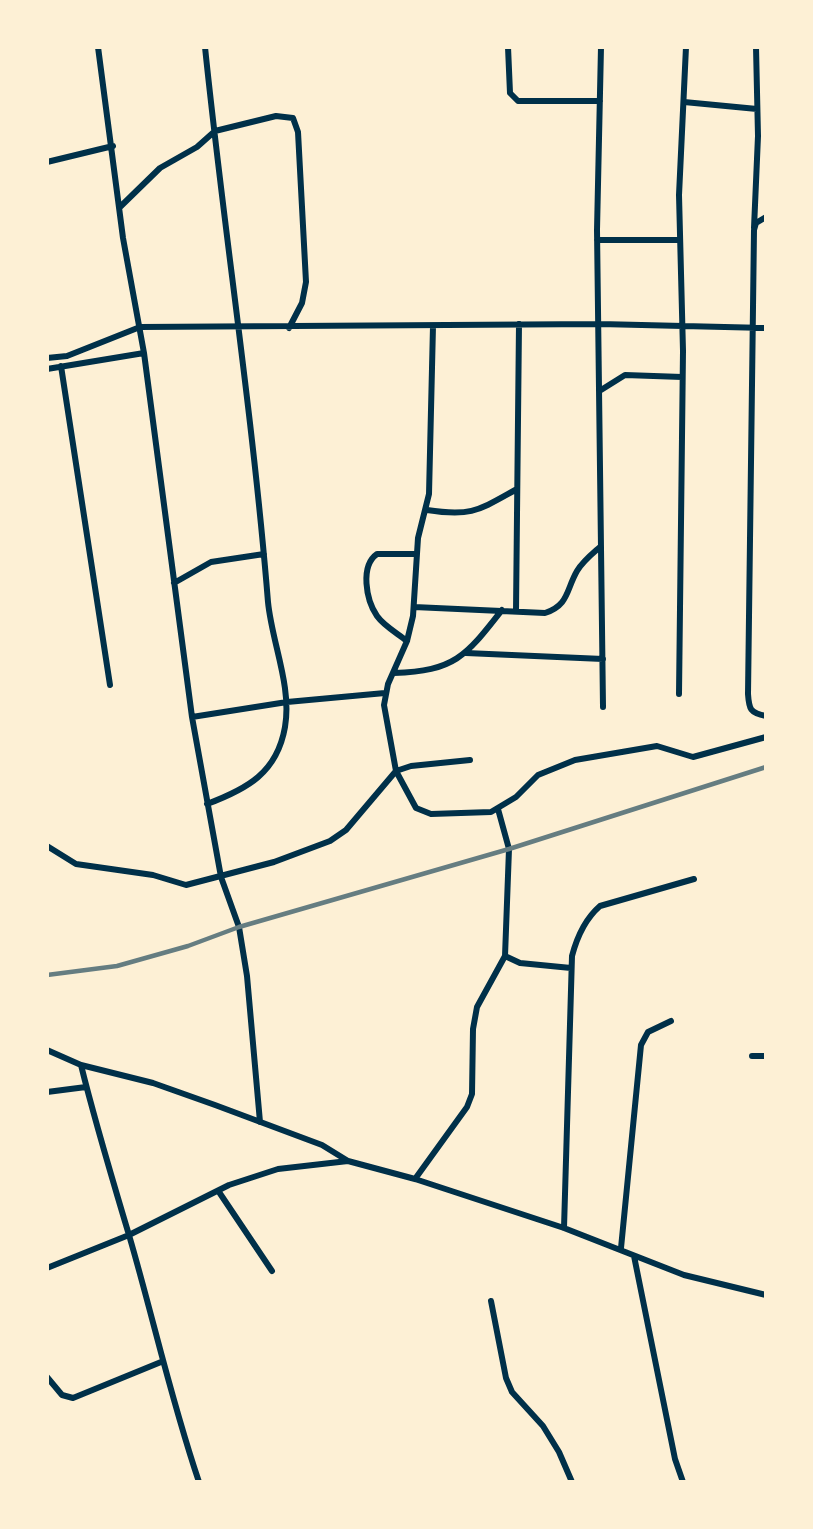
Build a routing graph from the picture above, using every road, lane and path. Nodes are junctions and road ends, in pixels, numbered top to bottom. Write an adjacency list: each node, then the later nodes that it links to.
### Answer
1 (98, 47): 11 (street)
2 (205, 47): 10 (street)
3 (508, 47): 7 (street)
4 (601, 47): 7 (street)
5 (686, 47): 8 (street)
6 (756, 47): 9 (street)
7 (600, 101): 16 (street)
8 (684, 102): 9 (street); 17 (street)
9 (757, 109): 15 (street)
10 (215, 131): 13 (street); 24 (street); 26 (street)
11 (113, 146): 12 (street); 13 (street)
12 (47, 162)
13 (120, 207): 22 (street)
14 (766, 217): 15 (street)
15 (754, 230): 23 (street)
16 (597, 240): 17 (street); 19 (street)
17 (680, 240): 20 (street)
18 (519, 324): 19 (street); 21 (street); 33 (street)
19 (600, 324): 20 (street); 32 (street)
20 (682, 325): 23 (street); 31 (street)
21 (433, 326): 24 (street); 34 (street)
22 (141, 327): 26 (street); 27 (street); 28 (street)
23 (755, 327): 25 (street); 51 (street)
24 (289, 328): 26 (street)
25 (766, 328)
26 (238, 329): 36 (street)
27 (144, 352): 29 (street); 38 (street)
28 (47, 358)
29 (61, 366): 30 (street); 46 (street)
30 (47, 369)
31 (682, 377): 32 (street); 48 (street)
32 (601, 390): 35 (street)
33 (517, 489): 34 (street); 41 (street)
34 (427, 510): 37 (street)
35 (601, 547): 41 (street); 44 (street)
36 (264, 554): 38 (street); 49 (street)
37 (416, 554): 39 (street); 42 (street)
38 (174, 583): 52 (street)
39 (414, 607): 40 (street); 42 (street)
40 (502, 610): 41 (street); 43 (street)
41 (516, 611)
42 (407, 641): 45 (street)
43 (466, 653): 44 (street); 45 (street)
44 (603, 659): 50 (street)
45 (394, 673): 47 (street)
46 (110, 685)
47 (385, 693): 49 (street); 55 (street)
48 (679, 694)
49 (287, 702): 52 (street); 56 (street)
50 (603, 707)
51 (766, 716)
52 (191, 717): 56 (street)
53 (766, 737): 57 (street)
54 (470, 760): 55 (street)
55 (396, 771): 57 (street); 59 (street)
56 (207, 804): 59 (street)
57 (498, 809): 61 (street)
58 (47, 846): 59 (street)
59 (221, 877): 70 (street)
60 (694, 879): 62 (street)
61 (505, 956): 62 (street); 72 (street)
62 (571, 968): 74 (street)
63 (671, 1021): 76 (street)
64 (47, 1050): 67 (street)
65 (752, 1056): 66 (street)
66 (766, 1056)
67 (81, 1065): 68 (street); 70 (street)
68 (86, 1087): 69 (street); 75 (street)
69 (47, 1092)
70 (260, 1122): 71 (street)
71 (348, 1161): 72 (street); 73 (street)
72 (415, 1179): 74 (street)
73 (219, 1192): 75 (street); 79 (street)
74 (564, 1228): 76 (street)
75 (129, 1236): 78 (street); 82 (street)
76 (621, 1248): 77 (street)
77 (634, 1256): 80 (street); 84 (street)
78 (47, 1268)
79 (272, 1271)
80 (766, 1295)
81 (491, 1301): 86 (street)
82 (162, 1362): 83 (street); 85 (street)
83 (47, 1377)
84 (679, 1481)
85 (199, 1482)
86 (572, 1482)

